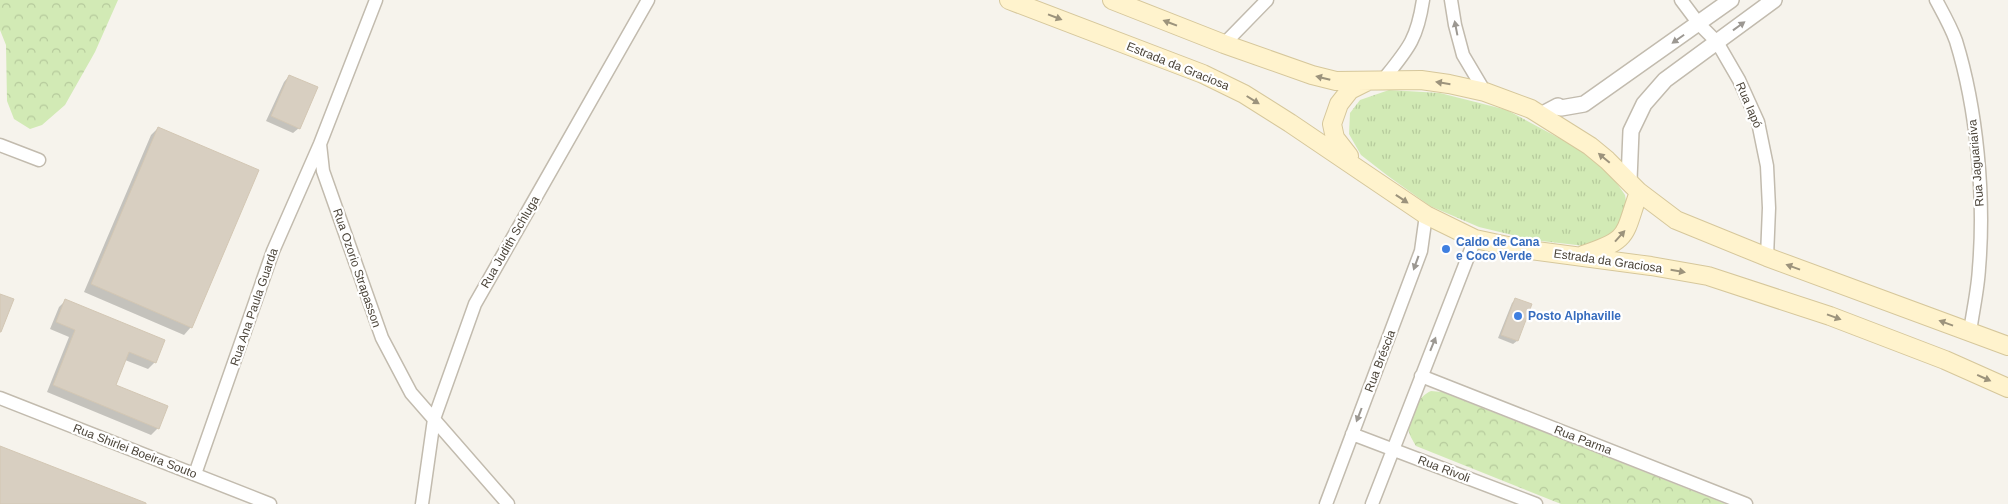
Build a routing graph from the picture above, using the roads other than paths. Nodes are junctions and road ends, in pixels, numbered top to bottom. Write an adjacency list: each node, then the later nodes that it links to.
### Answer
1 (376, 0): 18 (street, Rua Ozorio Strapasson)
2 (648, 0): 32 (street, Rua Judith Schluga)
3 (1009, 0): 21 (main road, Estrada da Graciosa, one-way to 21)
4 (1112, 0): 14 (main road, one-way to 4)
5 (1267, 0): 14 (street)
6 (1424, 0): 15 (street)
7 (1451, 0): 16 (street, one-way to 7)
8 (1681, 0): 12 (street, Rua Iapó)
9 (1731, 0): 12 (street)
10 (1774, 0): 13 (street, one-way to 10)
11 (1936, 0): 27 (street, Rua Jaguariaíva)
12 (1699, 24): 13 (street, Rua Iapó); 17 (street, one-way to 17)
13 (1717, 42): 22 (street); 26 (street, Rua Iapó)
14 (1224, 44): 15 (main road, one-way to 14)
15 (1377, 80): 16 (main road, one-way to 15); 21 (main road)
16 (1485, 92): 17 (main road)
17 (1541, 114): 22 (main road, one-way to 17)
18 (320, 144): 32 (street, Rua Ozorio Strapasson); 35 (street, Rua Ana Paula Guarda)
19 (0, 145): 20 (street)
20 (39, 160)
21 (1362, 172): 23 (main road, Estrada da Graciosa, one-way to 23)
22 (1634, 186): 25 (main road, one-way to 22); 26 (main road)
23 (1426, 215): 24 (main road, Estrada da Graciosa); 33 (street, Rua Bréscia, one-way to 33)
24 (1475, 239): 25 (main road, Estrada da Graciosa); 29 (street, one-way to 24)
25 (1578, 257): 30 (main road, Estrada da Graciosa, one-way to 30)
26 (1767, 257): 27 (main road, one-way to 26)
27 (1970, 332): 28 (main road)
28 (2008, 346)
29 (1421, 376): 34 (street); 42 (street, Rua Parma)
30 (2008, 388)
31 (0, 398): 35 (street, Rua Shirlei Boeira Souto)
32 (434, 419): 37 (street, Rua Judith Schluga); 38 (street, Rua Ozorio Strapasson)
33 (1352, 434): 34 (street, Rua Rivoli); 39 (street, Rua Bréscia)
34 (1394, 450): 40 (street); 41 (street, Rua Rivoli)
35 (195, 474): 36 (street, Rua Shirlei Boeira Souto)
36 (270, 504)
37 (422, 504)
38 (508, 504)
39 (1326, 504)
40 (1372, 504)
41 (1536, 504)
42 (1746, 504)

